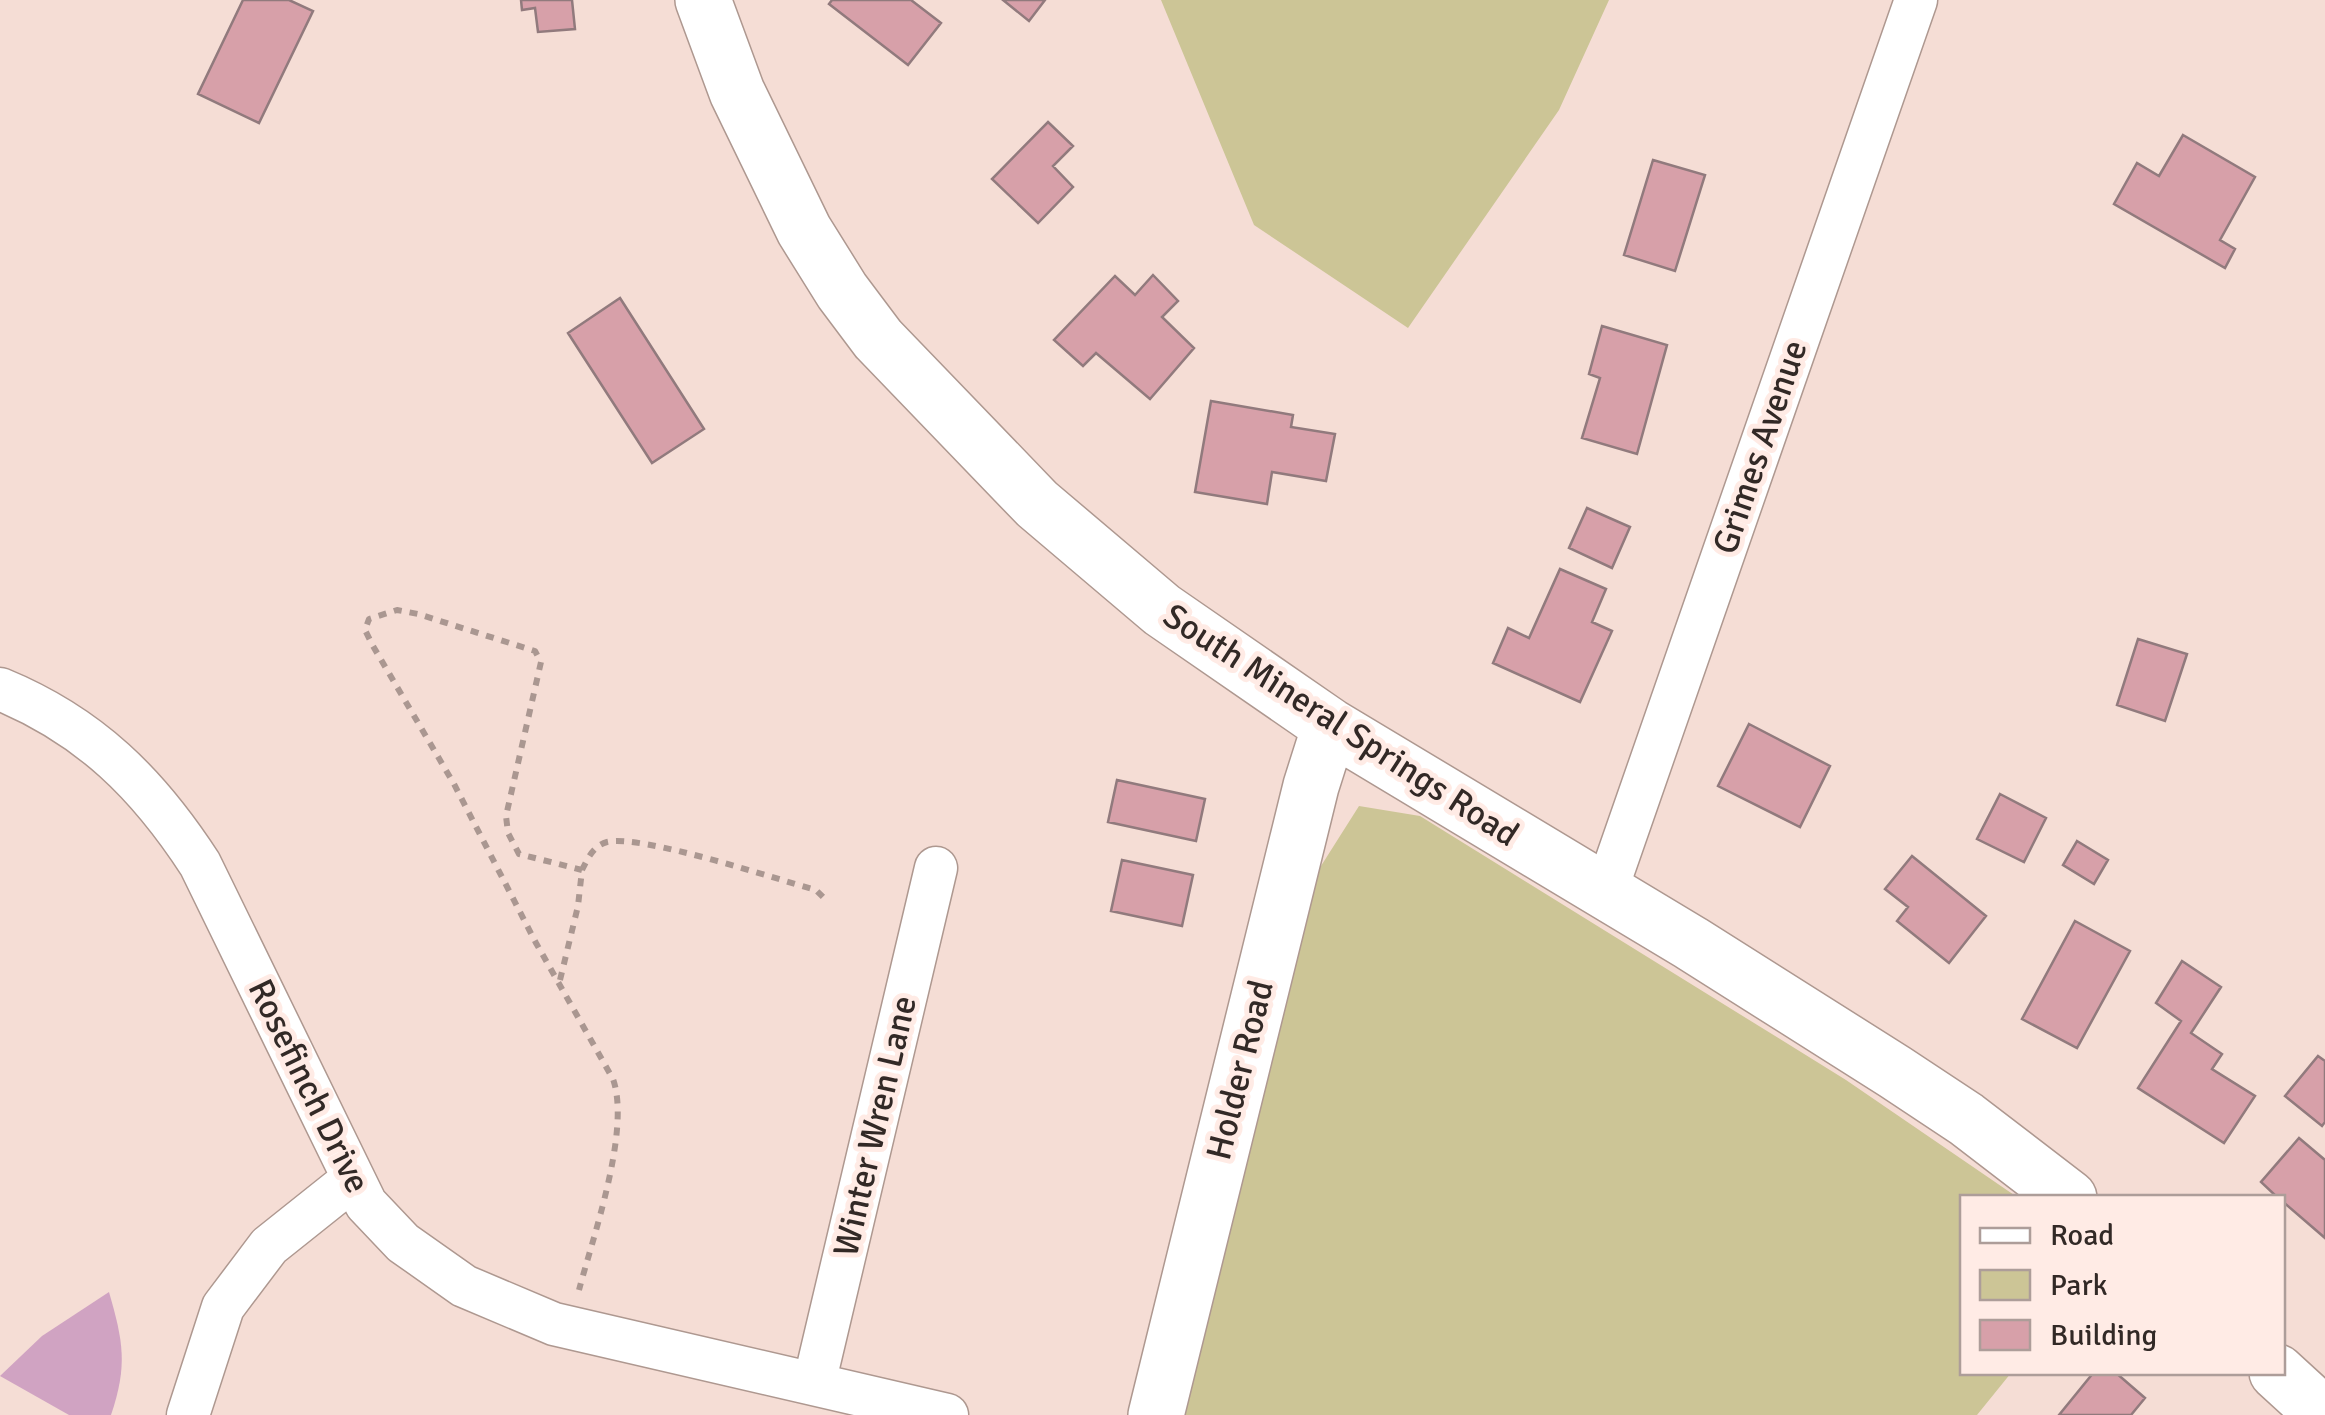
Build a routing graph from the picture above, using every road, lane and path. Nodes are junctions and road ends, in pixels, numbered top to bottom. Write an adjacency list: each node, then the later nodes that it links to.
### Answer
1 (703, 0): 4 (street, South Mineral Springs Road)
2 (1916, 0): 7 (street, Grimes Avenue)
3 (0, 689): 10 (street, Rosefinch Drive)
4 (1330, 726): 7 (street, South Mineral Springs Road); 17 (street, Holder Road)
5 (936, 868): 14 (street, Winter Wren Lane)
6 (582, 870): 8 (path); 9 (path); 9 (path)
7 (1605, 894): 11 (street, South Mineral Springs Road)
8 (824, 897)
9 (560, 980): 12 (path)
10 (354, 1178): 14 (street, Rosefinch Drive); 15 (street)
11 (2065, 1195)
12 (579, 1292)
13 (2280, 1375): 18 (street)
14 (814, 1384): 16 (street, Rosefinch Drive)
15 (188, 1415)
16 (947, 1415)
17 (1156, 1415)
18 (2324, 1415)

